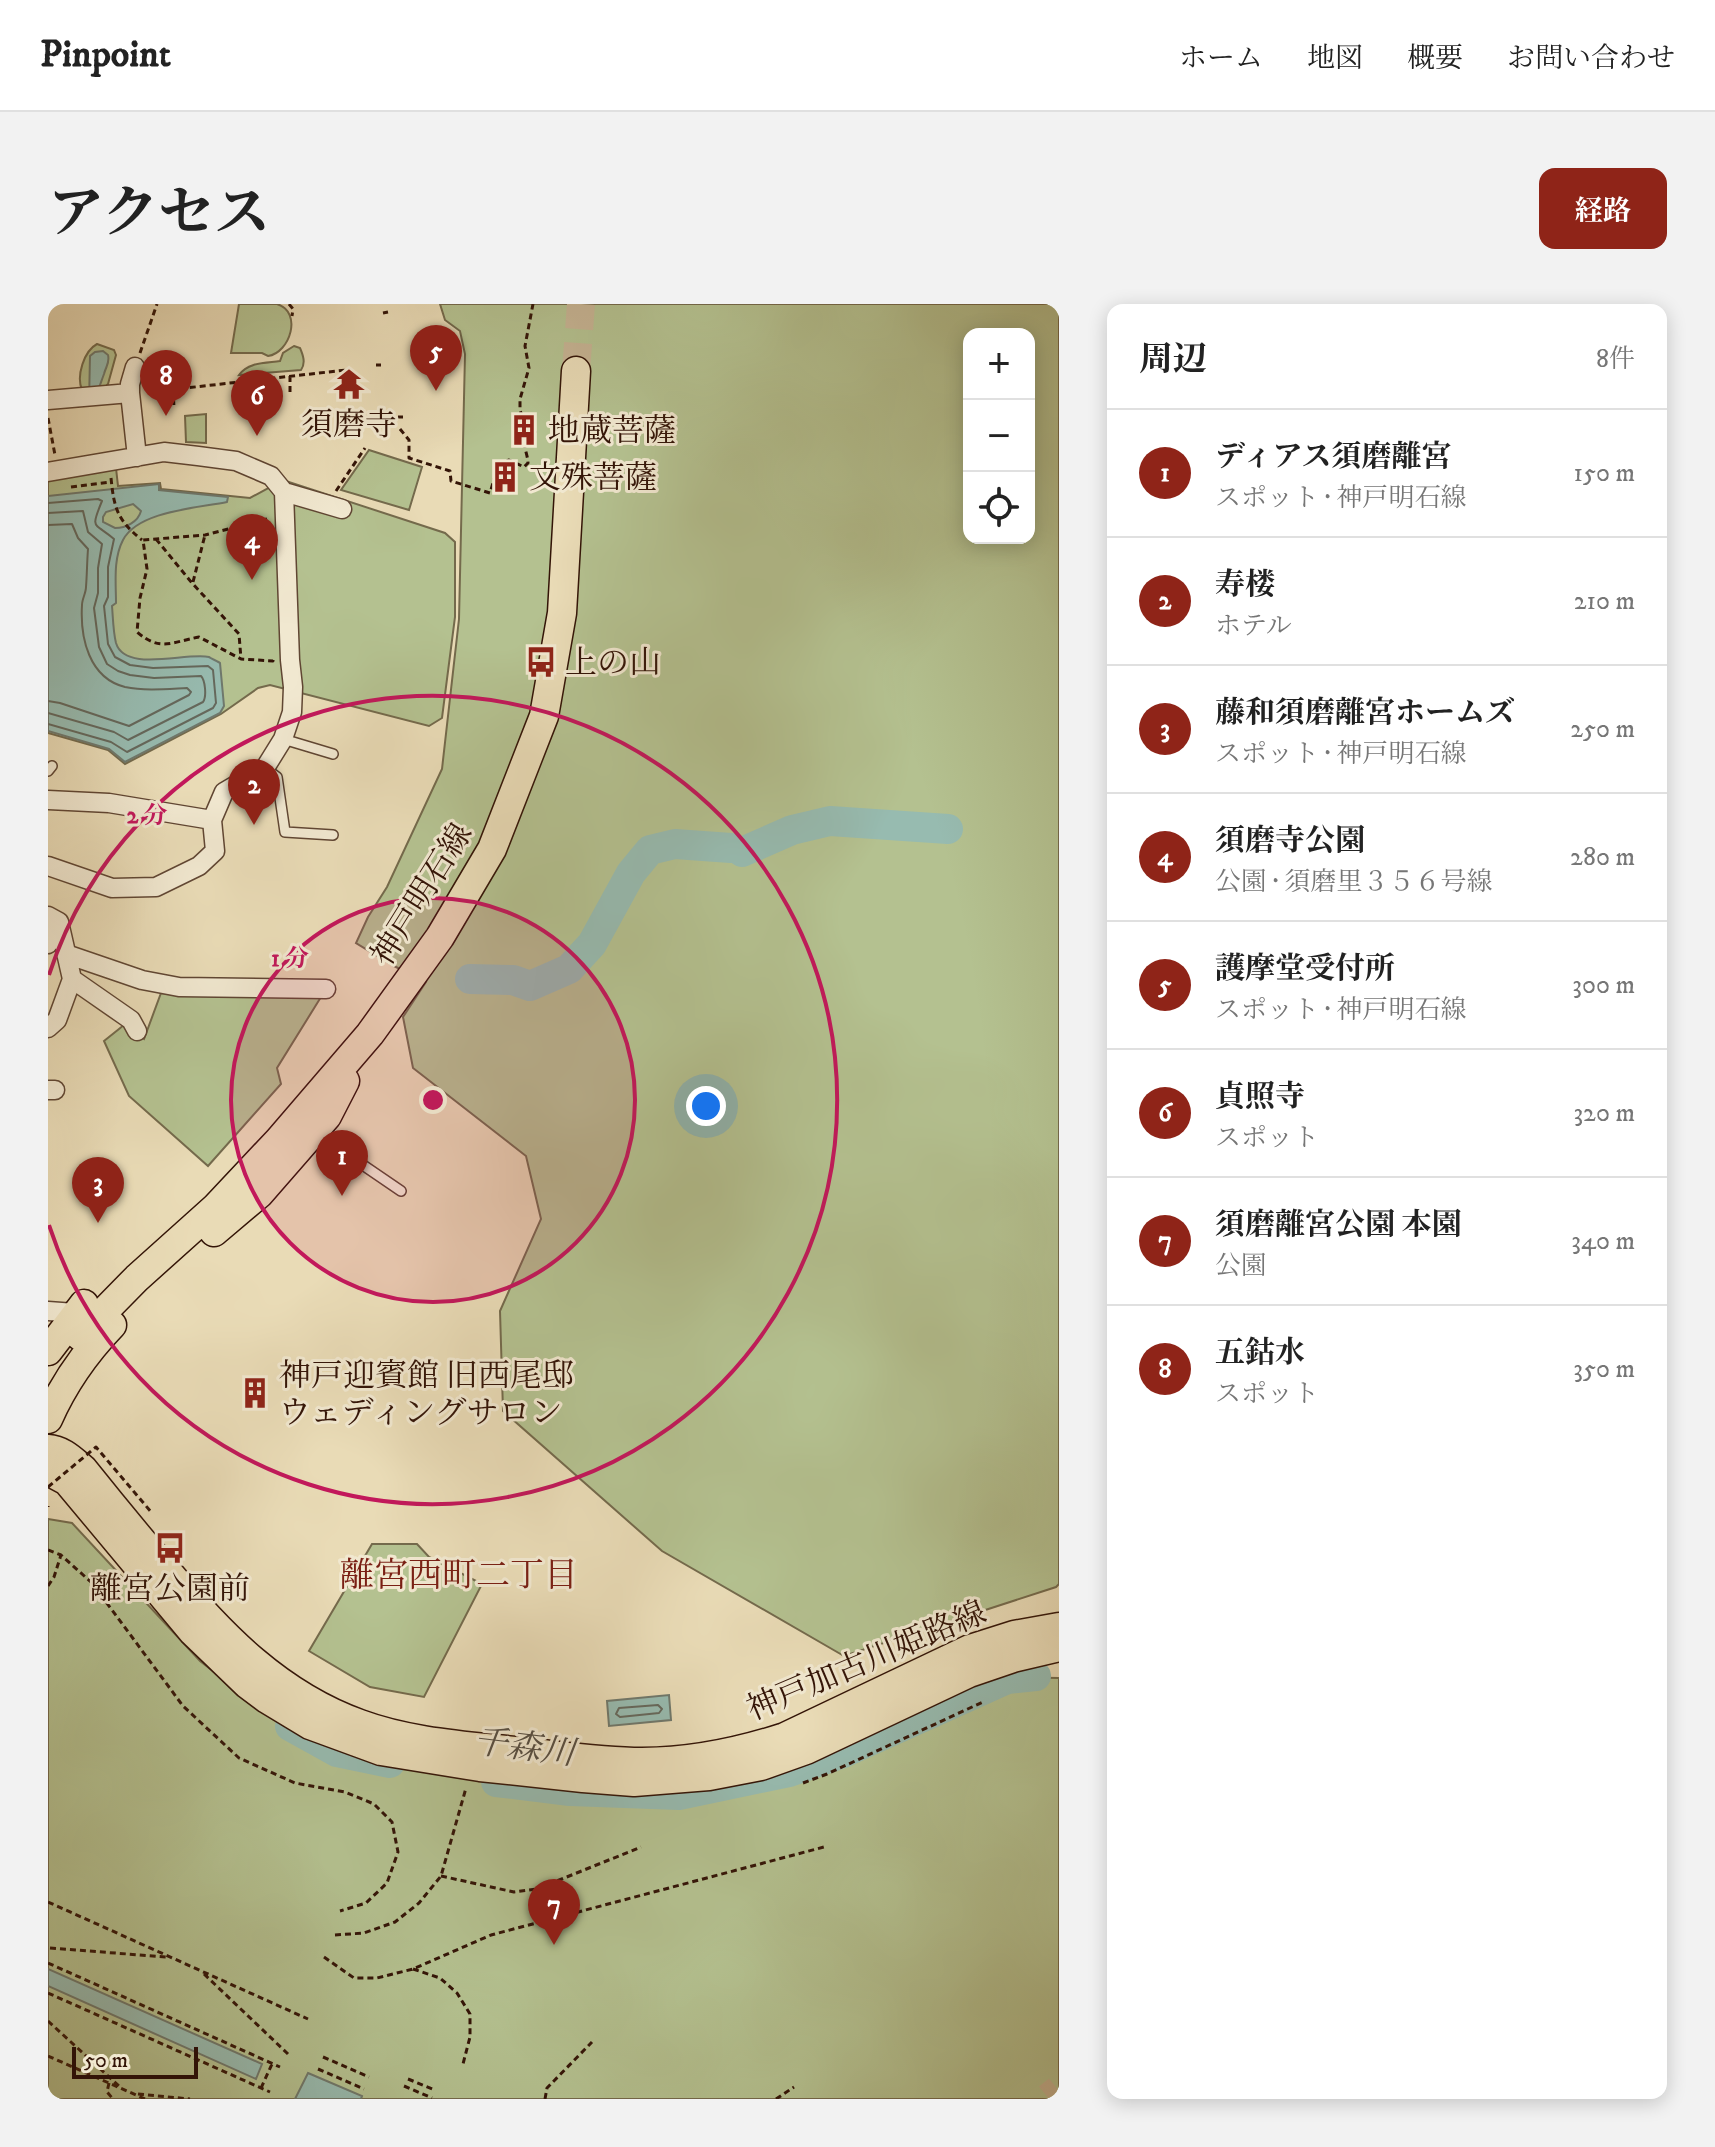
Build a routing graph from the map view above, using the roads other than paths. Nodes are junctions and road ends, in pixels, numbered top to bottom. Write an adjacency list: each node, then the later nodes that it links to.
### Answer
1 (135, 367): 3 (street)
2 (576, 371): 23 (main road, 神戸明石線)
3 (130, 393): 4 (street); 5 (street)
4 (48, 400)
5 (137, 457): 6 (street); 7 (street)
6 (57, 477)
7 (284, 492): 8 (street); 9 (street)
8 (335, 507)
9 (283, 739): 10 (lane); 11 (street)
10 (333, 754)
11 (265, 768): 13 (street); 14 (lane)
12 (48, 800): 13 (street)
13 (212, 820): 15 (street)
14 (333, 835)
15 (48, 866)
16 (53, 919): 17 (street); 18 (street)
17 (48, 944)
18 (66, 954): 19 (street); 20 (street)
19 (72, 979): 21 (street); 22 (street)
20 (326, 989)
21 (48, 1028)
22 (137, 1031)
23 (370, 1034): 24 (main road); 26 (main road, 神戸明石線)
24 (313, 1131): 25 (lane); 28 (main road)
25 (401, 1191)
26 (68, 1320): 27 (main road, 神戸明石線)
27 (48, 1351)
28 (48, 1419): 30 (main road)
29 (48, 1449): 30 (main road, 神戸加古川姫路線)
30 (83, 1469): 32 (main road, 神戸加古川姫路線)
31 (48, 1471): 33 (main road, 神戸加古川姫路線)
32 (1059, 1627)
33 (1059, 1647)

